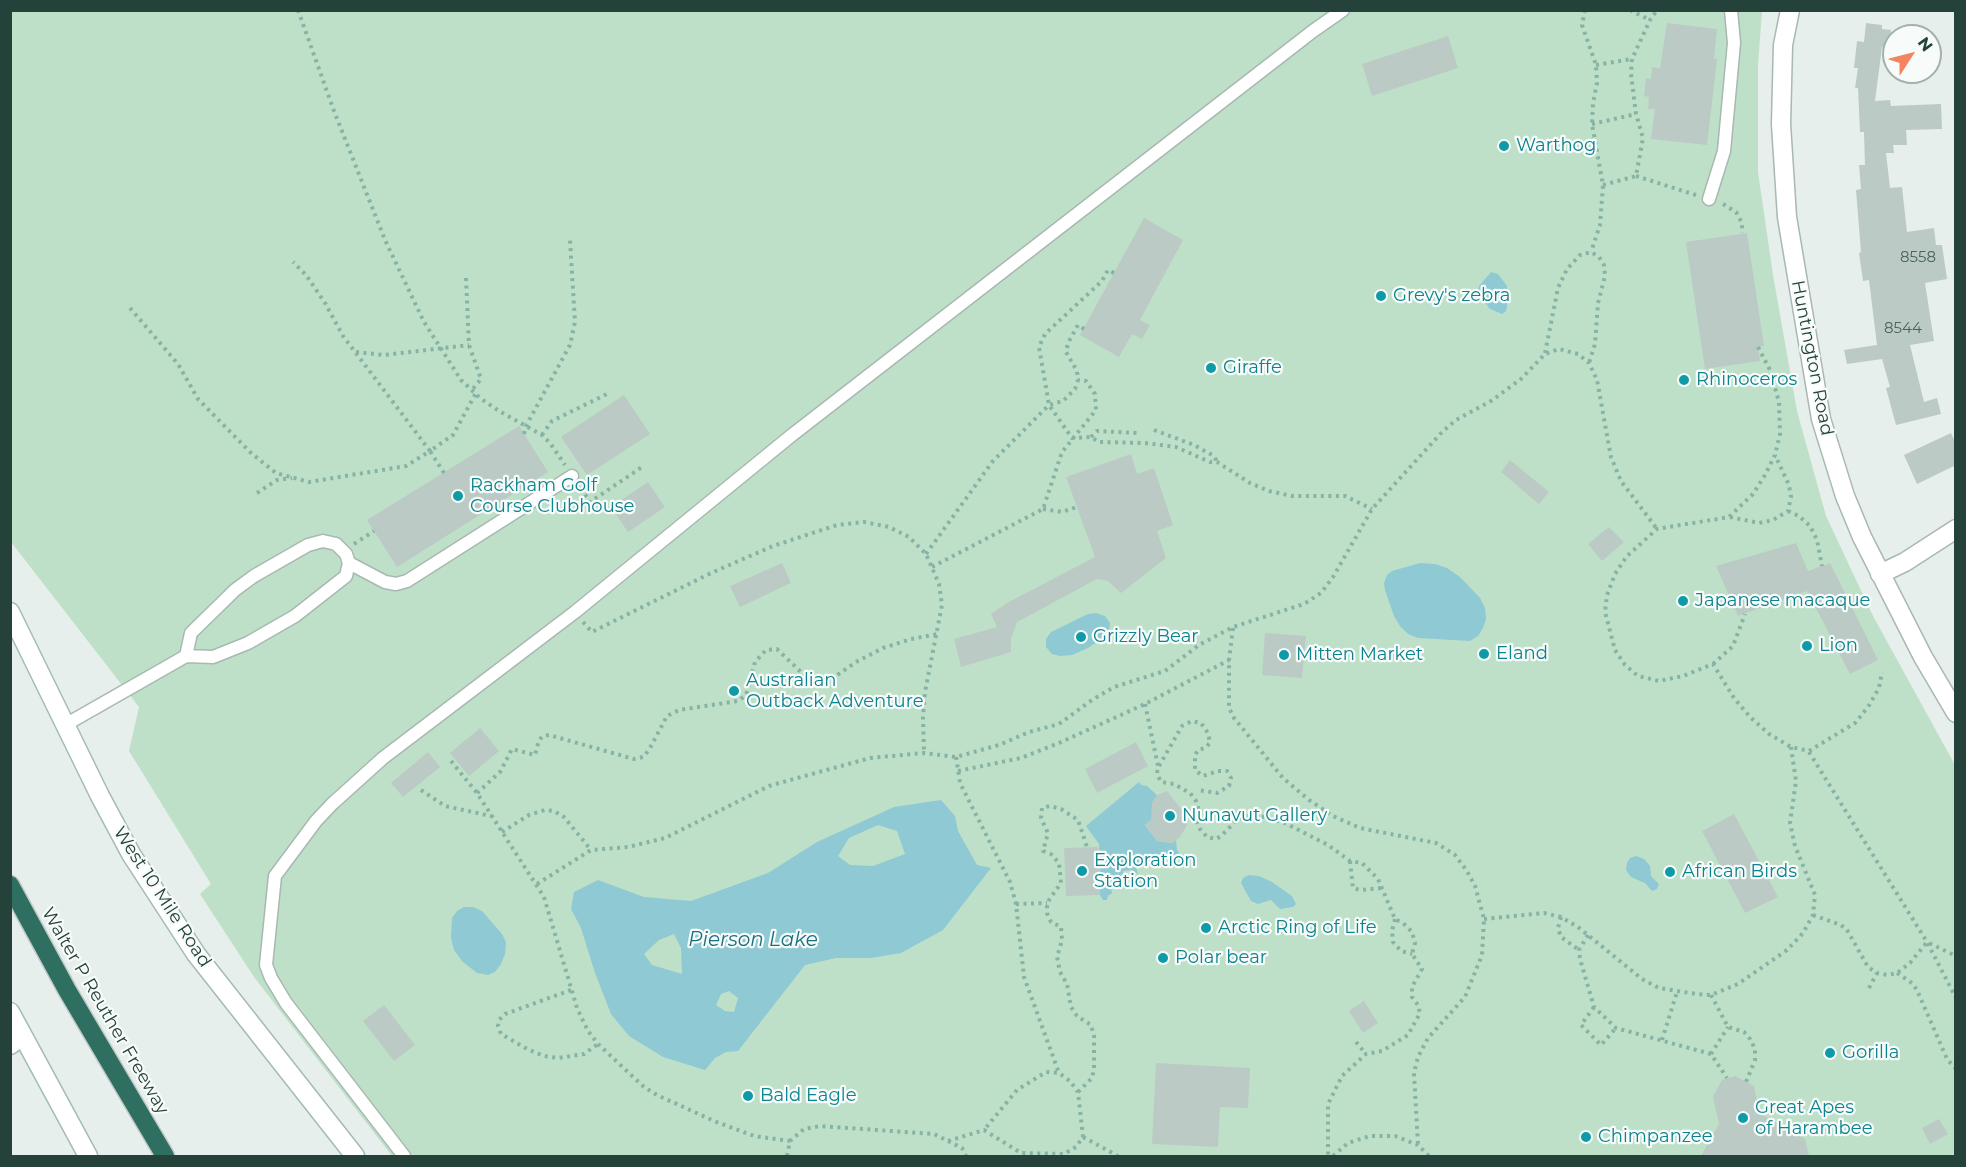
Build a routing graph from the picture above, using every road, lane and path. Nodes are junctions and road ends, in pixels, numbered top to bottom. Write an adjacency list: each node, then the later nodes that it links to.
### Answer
1 (298, 10): 24 (path)
2 (1343, 10): 61 (lane)
3 (1585, 10): 10 (path)
4 (1630, 10): 8 (path)
5 (1657, 10): 8 (path)
6 (1731, 10): 14 (lane)
7 (1790, 10): 59 (street, Huntington Road)
8 (1650, 20): 9 (path)
9 (1632, 58): 10 (path); 11 (path)
10 (1596, 65): 12 (path)
11 (1636, 114): 12 (path); 13 (path)
12 (1592, 124): 13 (path)
13 (1603, 185): 16 (path)
14 (1709, 199)
15 (570, 240): 32 (path)
16 (1591, 252): 26 (path); 27 (path)
17 (293, 262): 25 (path)
18 (1114, 273): 31 (path)
19 (466, 278): 22 (path)
20 (130, 308): 45 (path)
21 (1084, 328): 28 (path)
22 (469, 345): 24 (path); 29 (path)
23 (1758, 347): 40 (path)
24 (440, 349): 25 (path); 29 (path)
25 (355, 352): 39 (path)
26 (1545, 354): 27 (path); 49 (path)
27 (1589, 363): 52 (path)
28 (1078, 380): 31 (path); 38 (path)
29 (474, 392): 32 (path); 39 (path)
30 (609, 393): 36 (path)
31 (1049, 405): 38 (path); 55 (path)
32 (526, 426): 35 (path); 36 (path)
33 (1139, 430): 37 (path)
34 (1154, 430): 41 (path)
35 (524, 434)
36 (542, 435): 44 (path)
37 (1091, 437): 38 (path); 41 (path)
38 (1072, 438): 48 (path)
39 (430, 451): 43 (path); 45 (path)
40 (1775, 455): 50 (path); 51 (path)
41 (1217, 462): 49 (path)
42 (642, 466): 44 (path)
43 (444, 472)
44 (572, 476): 56 (lane)
45 (292, 478): 46 (path)
46 (257, 493)
47 (1077, 507): 48 (path)
48 (1043, 509): 58 (path)
49 (1372, 509): 63 (path)
50 (1788, 511): 51 (path); 57 (path)
51 (1729, 517): 52 (path)
52 (1657, 529): 67 (path)
53 (1956, 529): 59 (street)
54 (374, 531): 56 (path)
55 (926, 554): 58 (path); 61 (path)
56 (347, 559): 65 (lane); 65 (lane)
57 (1822, 566)
58 (932, 567): 64 (path)
59 (1880, 574): 70 (street, Huntington Road)
60 (10, 612): 71 (street, West 10 Mile Road)
61 (575, 612): 132 (lane)
62 (1745, 614): 67 (path)
63 (1233, 627): 66 (path); 75 (path)
64 (938, 634): 74 (path); 81 (path)
65 (186, 656): 71 (lane)
66 (1229, 660): 69 (path); 95 (path)
67 (1713, 664): 72 (path)
68 (1882, 672): 73 (path)
69 (1145, 704): 77 (path); 78 (path)
70 (1956, 713)
71 (65, 725): 131 (street, West 10 Mile Road)
72 (1791, 747): 73 (path); 92 (path)
73 (1809, 751): 97 (path)
74 (924, 753): 75 (path); 85 (path)
75 (956, 757): 78 (path)
76 (451, 761): 81 (path)
77 (1158, 766): 80 (path); 86 (path)
78 (958, 771): 91 (path)
79 (421, 790): 82 (path)
80 (1198, 790)
81 (477, 793): 82 (path)
82 (491, 816): 83 (path)
83 (502, 832): 85 (path); 87 (path)
84 (1087, 847): 90 (path)
85 (591, 850): 87 (path)
86 (1350, 861): 89 (path); 89 (path)
87 (537, 884): 104 (path)
88 (10, 885): 130 (highway, Walter P Reuther Freeway)
89 (1381, 888): 94 (path)
90 (1047, 903): 91 (path); 122 (path)
91 (1016, 904): 119 (path)
92 (1814, 915): 101 (path); 106 (path)
93 (1561, 917): 95 (path); 96 (path); 98 (path)
94 (1395, 919): 99 (path); 99 (path)
95 (1484, 919): 127 (path)
96 (1587, 936): 98 (path); 105 (path)
97 (1927, 942): 100 (path); 102 (path); 107 (path)
98 (1579, 950): 108 (path)
99 (1412, 954): 116 (path)
100 (1956, 956)
101 (1877, 973): 102 (path); 103 (path)
102 (1898, 973): 118 (path)
103 (1869, 988)
104 (571, 990): 115 (path); 115 (path)
105 (1677, 992): 106 (path); 113 (path)
106 (1711, 994): 110 (path)
107 (1956, 998)
108 (1594, 1007): 111 (path); 111 (path)
109 (10, 1012): 112 (street)
110 (1728, 1027): 117 (path); 121 (path)
111 (1616, 1028): 113 (path)
112 (16, 1040): 129 (street)
113 (1662, 1040): 117 (path)
114 (1356, 1042): 116 (path)
115 (598, 1044): 125 (path)
116 (1366, 1054): 136 (path)
117 (1711, 1054): 120 (path)
118 (1956, 1069)
119 (1059, 1073): 122 (path); 123 (path)
120 (1726, 1078)
121 (1746, 1082)
122 (1078, 1092): 124 (path)
123 (984, 1130): 126 (path); 128 (path)
124 (1083, 1137): 128 (path); 135 (path)
125 (790, 1141): 126 (path); 133 (path)
126 (948, 1141): 134 (path)
127 (1418, 1145): 137 (path); 138 (path)
128 (1019, 1155)
129 (88, 1156)
130 (165, 1156)
131 (355, 1156)
132 (404, 1156)
133 (787, 1156)
134 (966, 1156)
135 (1118, 1156)
136 (1328, 1156)
137 (1333, 1156)
138 (1429, 1156)

